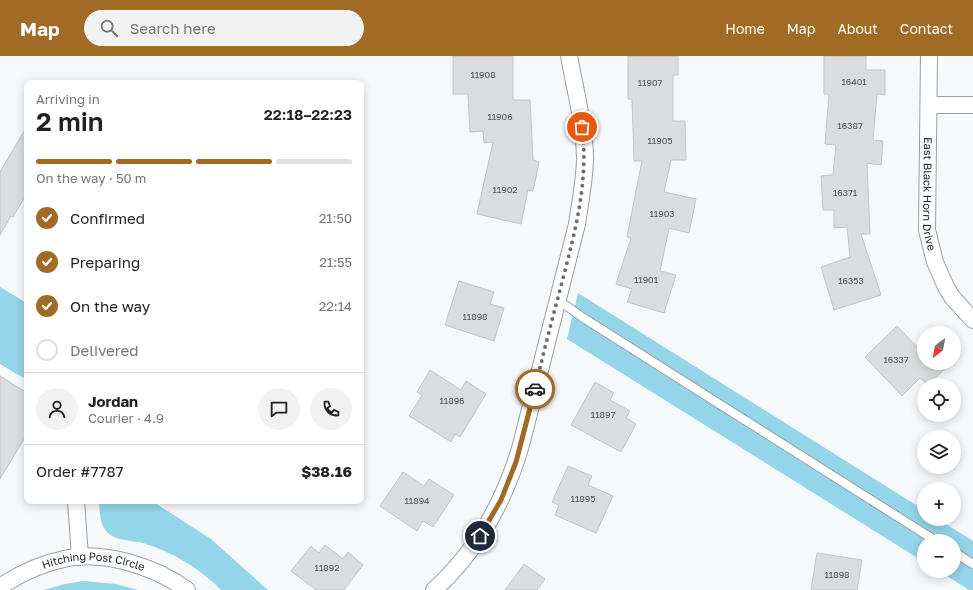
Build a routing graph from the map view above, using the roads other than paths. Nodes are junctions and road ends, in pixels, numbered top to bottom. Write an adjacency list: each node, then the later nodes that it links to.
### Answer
1 (569, 56): 5 (street)
2 (929, 56): 3 (street, East Black Horn Drive)
3 (929, 105): 4 (street); 6 (street, East Black Horn Drive)
4 (973, 105)
5 (558, 299): 8 (lane); 14 (street)
6 (973, 320)
7 (76, 504): 10 (street)
8 (925, 534)
9 (961, 556): 11 (lane)
10 (80, 557): 12 (street, Hitching Post Circle); 13 (street, Hitching Post Circle)
11 (973, 564)
12 (0, 587)
13 (187, 590)
14 (434, 590)

